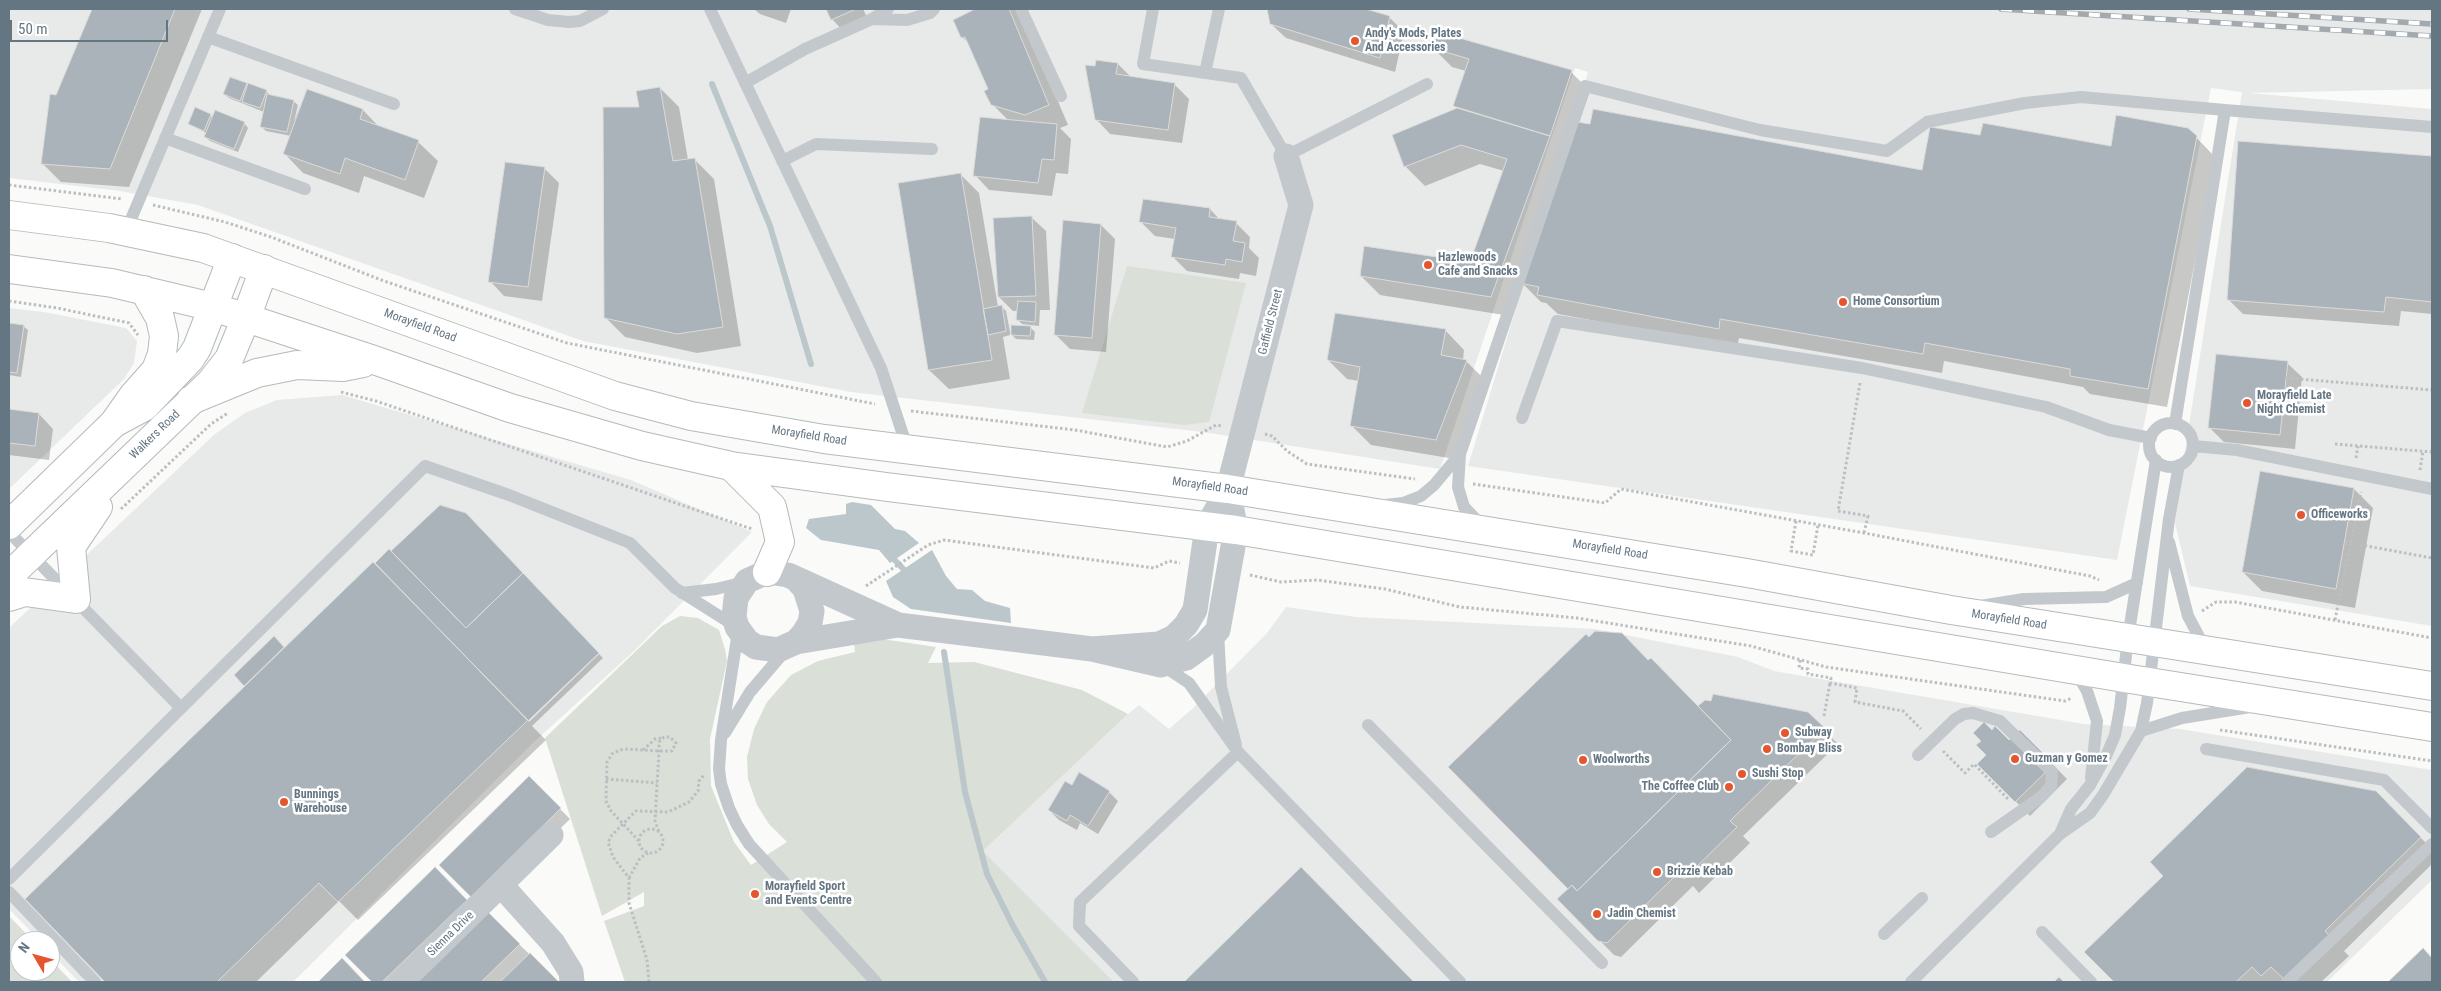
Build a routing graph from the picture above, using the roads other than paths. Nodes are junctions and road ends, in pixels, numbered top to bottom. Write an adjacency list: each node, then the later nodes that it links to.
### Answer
1 (220, 9): 11 (lane)
2 (515, 9): 3 (lane)
3 (603, 9)
4 (710, 9): 13 (lane)
5 (888, 9): 10 (lane)
6 (934, 9): 10 (lane)
7 (1021, 9): 15 (lane)
8 (1153, 9): 12 (lane)
9 (1219, 9): 12 (lane)
10 (872, 19): 13 (lane)
11 (208, 37): 16 (lane); 19 (lane)
12 (1204, 72): 21 (lane)
13 (745, 83): 22 (lane)
14 (1427, 84): 21 (lane)
15 (1061, 96)
16 (394, 104)
17 (2225, 110): 18 (lane); 36 (lane); 40 (lane)
18 (2432, 127)
19 (165, 138): 23 (lane); 25 (lane)
20 (932, 149): 22 (lane)
21 (1286, 156): 45 (street, Gaffield Street)
22 (782, 161): 39 (lane)
23 (305, 189)
24 (9, 214): 25 (main road, Morayfield Road)
25 (126, 231): 26 (main road, Morayfield Road)
26 (232, 258): 28 (main road, Morayfield Road); 30 (main road)
27 (9, 269): 29 (main road)
28 (264, 269): 31 (main road, Walkers Road); 39 (main road, Morayfield Road)
29 (144, 290): 30 (main road); 35 (main road)
30 (212, 307): 31 (main road); 35 (main road)
31 (246, 318): 32 (main road); 33 (main road, Walkers Road)
32 (374, 360): 33 (main road); 44 (main road)
33 (191, 400): 41 (main road, Walkers Road)
34 (1522, 418): 37 (lane)
35 (114, 424): 48 (main road)
36 (2175, 424): 37 (lane); 38 (lane)
37 (2151, 438): 42 (lane)
38 (2193, 446): 43 (lane); 46 (lane)
39 (908, 450): 45 (main road, Morayfield Road)
40 (1460, 454): 47 (lane); 51 (lane)
41 (134, 456): 54 (main road, Walkers Road); 61 (main road)
42 (2156, 460): 43 (lane); 58 (lane)
43 (2179, 465): 53 (lane)
44 (731, 466): 49 (main road); 56 (main road)
45 (1228, 488): 47 (main road, Morayfield Road); 49 (street); 50 (street)
46 (2432, 489)
47 (1352, 509): 51 (main road, Morayfield Road)
48 (9, 525)
49 (1207, 527): 50 (main road); 69 (street)
50 (1236, 530): 65 (street); 72 (main road)
51 (1487, 531): 62 (main road, Morayfield Road)
52 (9, 532): 54 (lane)
53 (2167, 535): 67 (lane); 70 (lane)
54 (31, 554): 55 (main road, Walkers Road); 61 (lane)
55 (9, 576)
56 (757, 577): 57 (street); 59 (lane); 64 (street)
57 (797, 580): 63 (street); 68 (street)
58 (2137, 583): 62 (lane); 66 (lane)
59 (682, 593): 64 (lane); 76 (lane)
60 (9, 597): 61 (main road)
61 (76, 599): 76 (lane)
62 (1951, 610): 66 (main road, Morayfield Road)
63 (898, 625): 68 (street); 69 (street)
64 (738, 628): 68 (street); 80 (lane)
65 (1218, 630): 71 (street); 82 (lane)
66 (2128, 638): 67 (main road, Morayfield Road); 73 (lane)
67 (2155, 643): 70 (main road, Morayfield Road); 73 (lane)
68 (792, 644): 80 (lane)
69 (1092, 649): 71 (street)
70 (2206, 651): 74 (main road, Morayfield Road)
71 (1161, 665): 82 (lane)
72 (2075, 670): 73 (main road); 84 (lane)
73 (2136, 680): 75 (main road); 79 (lane); 84 (lane)
74 (2432, 686)
75 (2272, 702): 78 (main road); 79 (lane)
76 (181, 708): 90 (lane)
77 (1368, 725): 96 (lane)
78 (2432, 727)
79 (2140, 732): 87 (lane)
80 (721, 740): 100 (lane)
81 (2206, 749): 85 (lane)
82 (1238, 752): 101 (lane); 102 (lane)
83 (1918, 755): 86 (lane)
84 (2090, 785): 87 (lane)
85 (2432, 828)
86 (1991, 832)
87 (2060, 834): 103 (lane)
88 (551, 835): 91 (street, Sienna Drive)
89 (2432, 844): 105 (lane)
90 (9, 879)
91 (501, 885): 98 (street, Sienna Drive); 99 (street)
92 (9, 892): 97 (lane)
93 (1922, 898): 95 (lane)
94 (2042, 932): 104 (lane)
95 (1884, 934)
96 (1602, 963)
97 (95, 982)
98 (401, 982)
99 (572, 982)
100 (876, 982)
101 (1133, 982)
102 (1460, 982)
103 (1910, 982)
104 (2091, 982)
105 (2287, 982)

